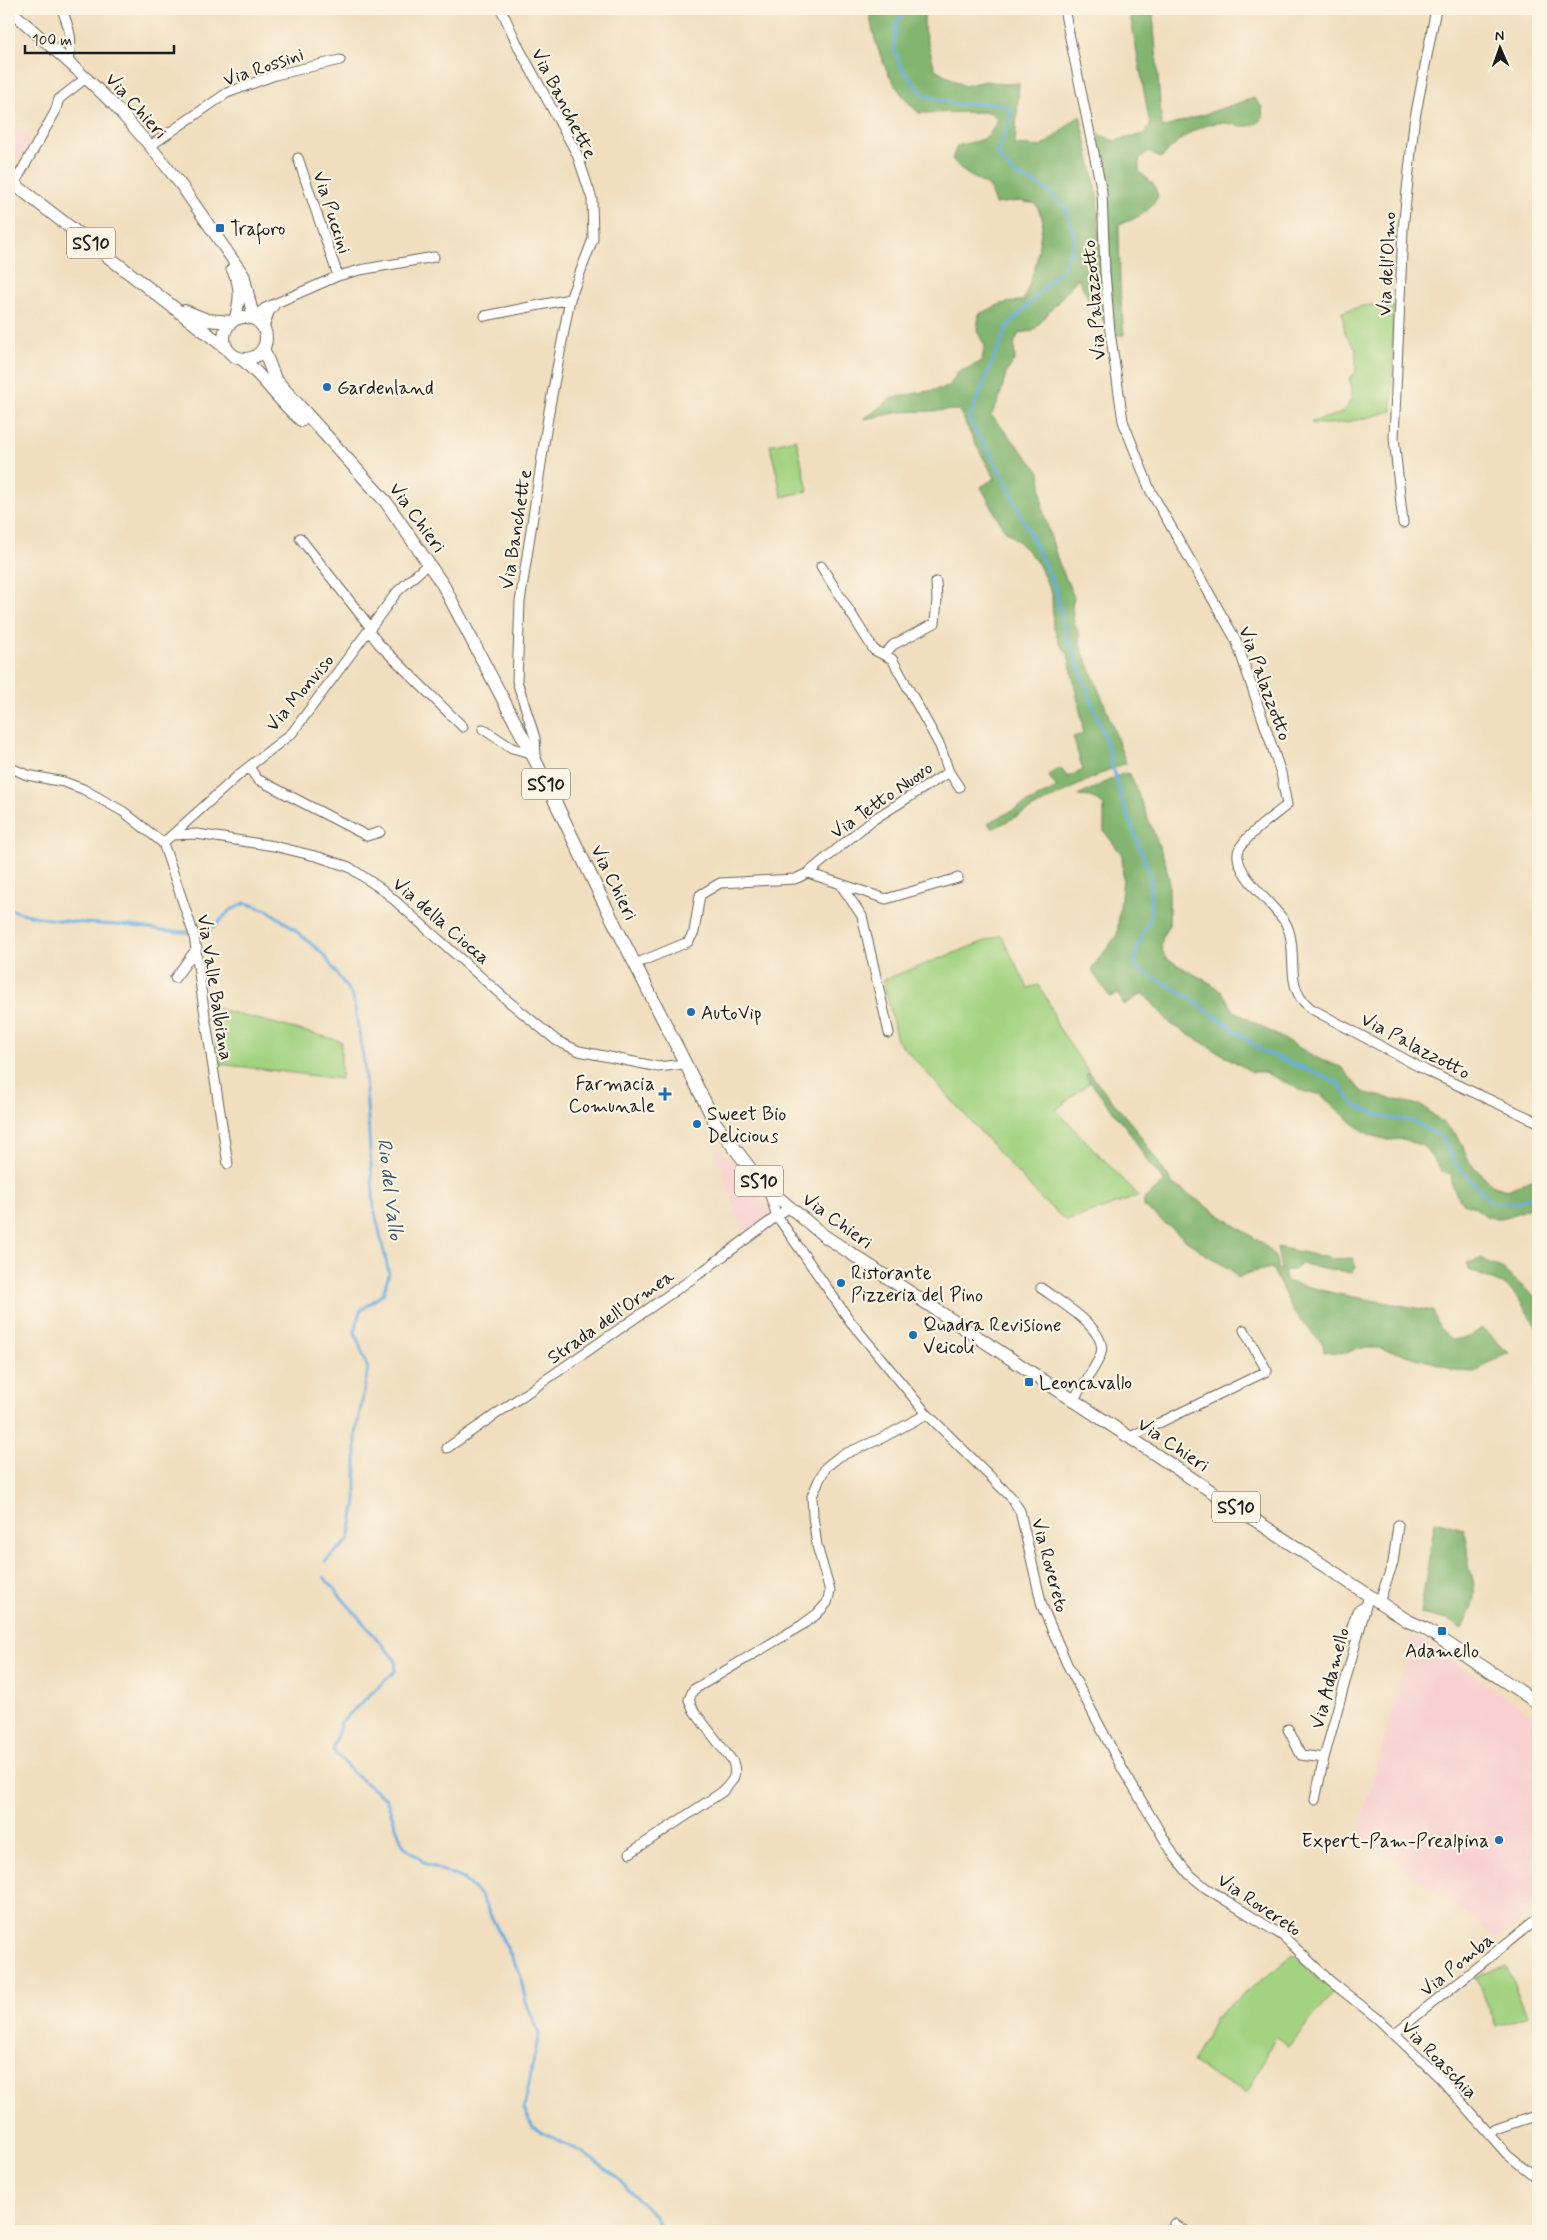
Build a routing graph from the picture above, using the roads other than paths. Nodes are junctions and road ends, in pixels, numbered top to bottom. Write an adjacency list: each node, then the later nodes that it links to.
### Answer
1 (9, 9): 6 (main road, Via Chieri)
2 (62, 9): 6 (street)
3 (501, 9): 15 (street, Via Banchette)
4 (1064, 9): 49 (street, Via Palazzotto)
5 (1436, 9): 24 (street, Via dell'Olmo)
6 (68, 60): 8 (main road, Via Chieri)
7 (340, 60): 9 (street, Via Rossini)
8 (86, 78): 9 (main road, Via Chieri); 11 (street)
9 (150, 146): 12 (main road, Via Chieri)
10 (298, 158): 14 (street, Via Puccini)
11 (11, 185): 16 (main road, SS10)
12 (220, 243): 18 (main road, Via Chieri); 19 (main road, Via Chieri)
13 (434, 257): 14 (street, Via Puccini)
14 (338, 276): 19 (street, Via Puccini)
15 (570, 300): 17 (street); 33 (street, Via Banchette)
16 (174, 305): 18 (main road); 20 (main road)
17 (485, 316)
18 (233, 321): 19 (main road); 20 (main road)
19 (260, 324): 21 (main road)
20 (226, 348): 22 (main road)
21 (264, 348): 22 (main road); 23 (main road, Via Chieri)
22 (242, 359): 23 (main road, Via Chieri)
23 (334, 445): 26 (main road, Via Chieri / SS10)
24 (1403, 523)
25 (300, 538): 29 (street)
26 (429, 563): 29 (street, Via Monviso); 33 (main road, Via Chieri / SS10)
27 (821, 566): 30 (street, Via Tetto Nuovo)
28 (936, 582): 30 (street)
29 (370, 630): 31 (street); 35 (street, Via Monviso)
30 (884, 655): 36 (street, Via Tetto Nuovo)
31 (463, 727)
32 (483, 729): 33 (street)
33 (533, 758): 45 (main road, Via Chieri / SS10)
34 (9, 767): 40 (street)
35 (249, 768): 38 (street); 39 (street, Via Monviso)
36 (949, 772): 37 (street, Via Tetto Nuovo); 41 (street, Via Tetto Nuovo)
37 (959, 787)
38 (380, 832)
39 (172, 835): 40 (street); 48 (street, Via della Ciocca)
40 (163, 842): 44 (street, Via Valle Balbiana)
41 (808, 872): 43 (street); 45 (street, Via Tetto Nuovo)
42 (958, 878): 43 (street)
43 (840, 883): 47 (street)
44 (197, 948): 46 (street); 50 (street, Via Valle Balbiana)
45 (635, 964): 48 (main road, Via Chieri / SS10)
46 (175, 978)
47 (888, 1033)
48 (684, 1064): 51 (main road, Via Chieri / SS10)
49 (1538, 1122)
50 (228, 1164)
51 (768, 1190): 52 (main road, Via Chieri / SS10); 53 (street, Via Rovereto)
52 (788, 1208): 53 (street, Strada dell'Ormea); 56 (main road, Via Chieri / SS10)
53 (777, 1216): 57 (street, Via Rovereto); 59 (street, Strada dell'Ormea)
54 (1041, 1288): 56 (street)
55 (1244, 1330): 58 (street)
56 (1074, 1399): 58 (main road, Via Chieri / SS10)
57 (927, 1414): 69 (street); 71 (street, Via Rovereto)
58 (1130, 1437): 61 (main road, Via Chieri / SS10)
59 (447, 1448)
60 (1398, 1525): 61 (street)
61 (1371, 1601): 62 (main road, Via Chieri / SS10); 63 (street, Via Adamello); 67 (street, Via Adamello)
62 (1403, 1618): 64 (main road, Via Chieri / SS10); 65 (main road, Via Chieri / SS10)
63 (1349, 1636)
64 (1538, 1703)
65 (1538, 1712)
66 (1288, 1729): 67 (street, Via Adamello)
67 (1324, 1758): 68 (street, Via Adamello)
68 (1315, 1800)
69 (630, 1853)
70 (1538, 1918): 72 (street, Via Pomba)
71 (1315, 1965): 72 (street, Via Roaschia)
72 (1394, 2034): 74 (street, Via Roaschia)
73 (1538, 2115): 74 (street)
74 (1489, 2136): 75 (street, Via Roaschia)
75 (1538, 2179)
76 (1174, 2224): 77 (street)
77 (1186, 2231)

